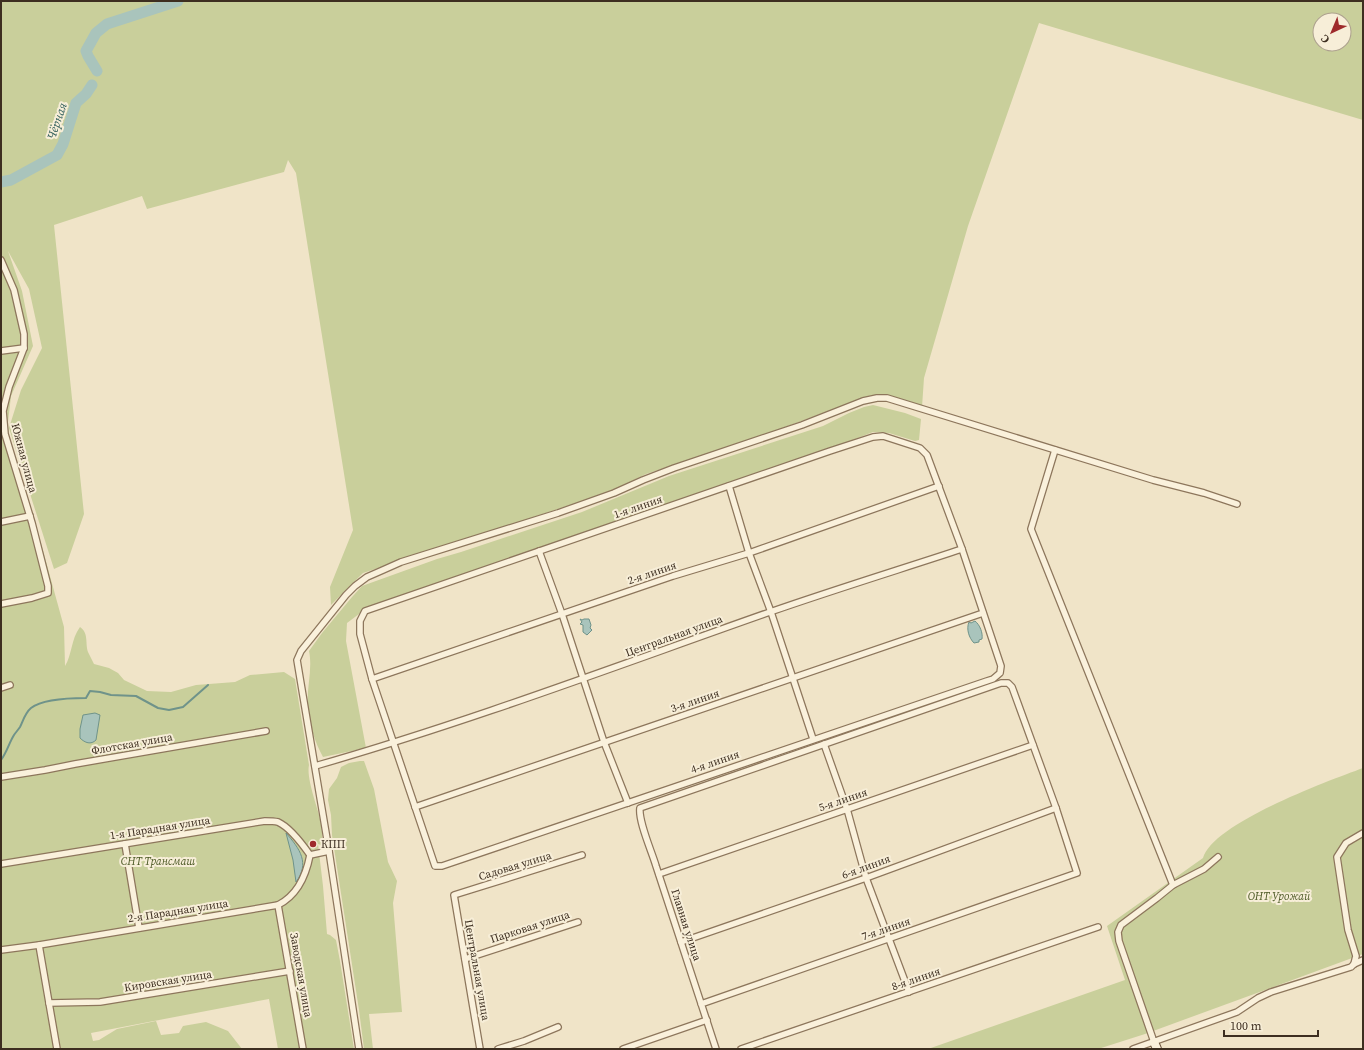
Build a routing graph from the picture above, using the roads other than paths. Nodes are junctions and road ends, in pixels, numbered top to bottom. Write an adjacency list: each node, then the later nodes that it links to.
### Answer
1 (2, 264): 2 (street, Южная улица)
2 (24, 348): 3 (street); 4 (street, Южная улица)
3 (1, 351)
4 (3, 435): 9 (street, Южная улица)
5 (1055, 450): 8 (street); 29 (street); 44 (street)
6 (729, 486): 7 (street, 1-я линия); 12 (street, 1-я линия); 13 (street)
7 (939, 486): 11 (street); 13 (street, 2-я линия)
8 (1237, 504)
9 (30, 516): 10 (street); 14 (street, Южная улица)
10 (1, 522)
11 (962, 549): 15 (street, Центральная улица); 16 (street)
12 (539, 552): 17 (street); 19 (street, 1-я линия)
13 (748, 553): 15 (street); 17 (street, 2-я линия)
14 (1, 604)
15 (771, 612): 18 (street); 20 (street, Центральная улица)
16 (983, 613): 18 (street, 3-я линия); 24 (street, 4-я линия)
17 (562, 614): 19 (street, 2-я линия); 20 (street)
18 (793, 678): 24 (street); 26 (street, 3-я линия)
19 (372, 679): 25 (street)
20 (582, 679): 25 (street, Центральная улица); 26 (street)
21 (10, 684): 22 (street)
22 (1, 688)
23 (266, 732): 30 (street, Флотская улица)
24 (813, 739): 31 (street, 4-я линия)
25 (394, 742): 29 (street, Центральная улица); 32 (street)
26 (604, 742): 31 (street); 32 (street, 3-я линия)
27 (824, 744): 28 (street); 34 (street); 42 (street, Главная улица)
28 (1033, 745): 33 (street); 34 (street, 5-я линия)
29 (315, 766): 37 (street)
30 (1, 777)
31 (628, 803): 32 (street, 4-я линия)
32 (415, 807)
33 (1056, 808): 43 (street, 6-я линия); 50 (street, 7-я линия)
34 (847, 810): 42 (street, 5-я линия); 43 (street)
35 (1363, 832): 56 (street)
36 (125, 844): 38 (street, 1-я Парадная улица); 41 (street, 1-я Парадная улица); 49 (street)
37 (329, 851): 38 (street); 66 (street)
38 (310, 855): 46 (street, 2-я Парадная улица)
39 (582, 855): 45 (street, Садовая улица)
40 (1218, 857): 44 (street)
41 (1, 864)
42 (659, 874): 51 (street, Главная улица)
43 (866, 878): 50 (street); 51 (street, 6-я линия)
44 (1172, 884): 63 (street)
45 (454, 895): 54 (street, Центральная улица)
46 (278, 905): 49 (street, 2-я Парадная улица); 57 (street, Заводская улица)
47 (578, 922): 54 (street, Парковая улица)
48 (1098, 927): 58 (street, 8-я линия)
49 (139, 928): 52 (street, 2-я Парадная улица)
50 (888, 939): 58 (street); 60 (street, 7-я линия)
51 (681, 942): 60 (street, Главная улица)
52 (40, 945): 53 (street, 2-я Парадная улица); 59 (street)
53 (1, 950)
54 (465, 959): 67 (street, Центральная улица)
55 (1363, 960): 56 (street)
56 (1354, 964): 63 (street)
57 (290, 971): 59 (street, Кировская улица); 65 (street, Заводская улица)
58 (909, 992): 71 (street, 8-я линия)
59 (50, 1003): 64 (street)
60 (701, 1004): 61 (street, Главная улица)
61 (707, 1020): 69 (street); 70 (street, Главная улица)
62 (558, 1027): 68 (street)
63 (1156, 1045): 72 (street)
64 (56, 1049)
65 (303, 1049)
66 (359, 1049)
67 (480, 1049)
68 (498, 1049)
69 (623, 1049)
70 (716, 1049)
71 (741, 1049)
72 (1133, 1049)

